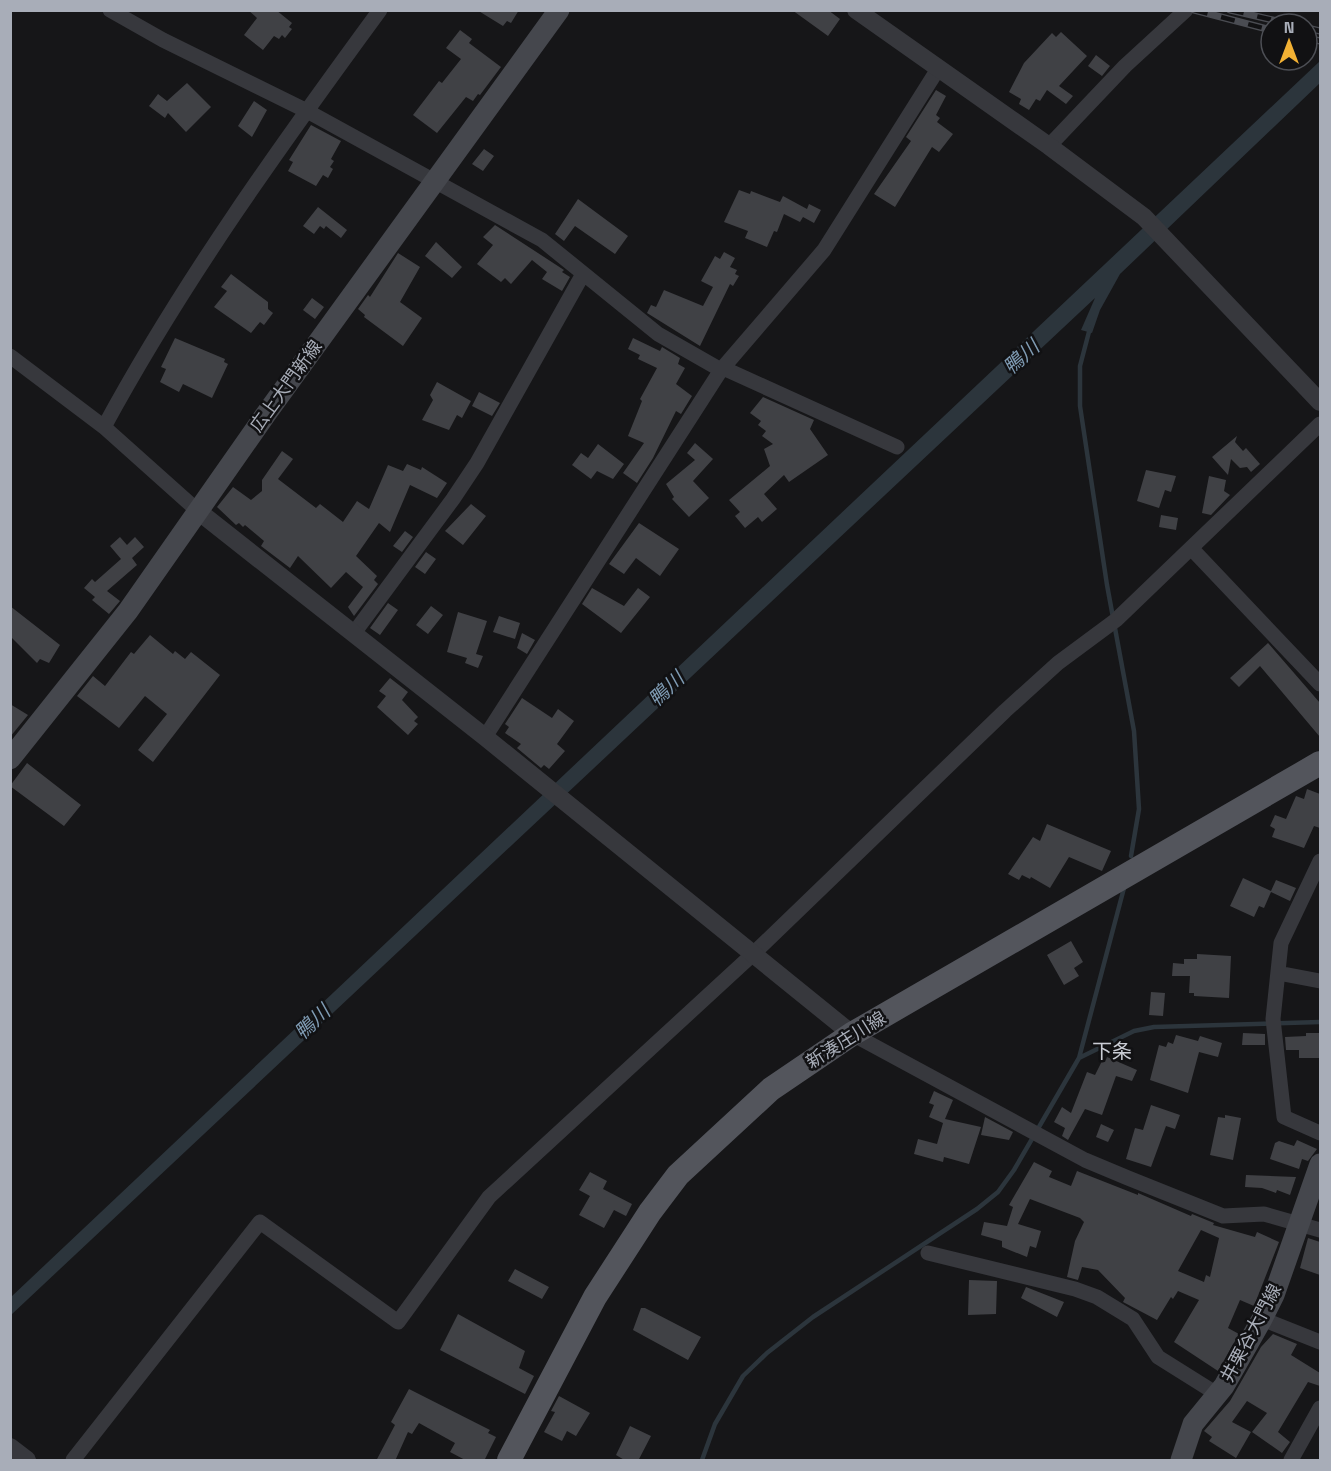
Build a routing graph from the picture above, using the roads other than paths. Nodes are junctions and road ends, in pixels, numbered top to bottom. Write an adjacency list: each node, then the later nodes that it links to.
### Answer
1 (110, 10): 7 (street)
2 (380, 10): 7 (street)
3 (559, 10): 9 (main road, 広上大門新線)
4 (856, 10): 6 (street)
5 (1186, 10): 8 (street)
6 (938, 69): 8 (street); 12 (street)
7 (307, 111): 9 (street); 15 (street)
8 (1049, 146): 13 (street)
9 (435, 180): 10 (street); 17 (main road, 広上大門新線)
10 (583, 274): 12 (street); 19 (street)
11 (12, 360): 15 (street)
12 (722, 369): 16 (street); 21 (street)
13 (1320, 402)
14 (1320, 424): 18 (street)
15 (104, 428): 17 (street)
16 (897, 447)
17 (198, 511): 19 (street); 22 (main road, 広上大門新線)
18 (1191, 548): 20 (street); 25 (street)
19 (354, 633): 21 (street)
20 (1320, 684)
21 (485, 737): 25 (street)
22 (10, 759)
23 (1320, 763): 28 (main road, 新湊庄川線)
24 (1320, 861): 26 (street)
25 (752, 955): 28 (street); 40 (street)
26 (1278, 973): 27 (street); 29 (street)
27 (1320, 981)
28 (852, 1034): 31 (street); 41 (main road, 新湊庄川線)
29 (1320, 1133)
30 (1320, 1164): 31 (main road, 井栗谷大門線)
31 (1300, 1223): 32 (street); 34 (main road, 井栗谷大門線)
32 (1320, 1230)
33 (928, 1253): 36 (street)
34 (1262, 1319): 35 (street); 36 (main road, 井栗谷大門線)
35 (1320, 1342)
36 (1217, 1394): 42 (main road, 井栗谷大門線)
37 (1320, 1408): 43 (street)
38 (10, 1447): 39 (street)
39 (27, 1461)
40 (73, 1461)
41 (508, 1461)
42 (1181, 1461)
43 (1291, 1461)

